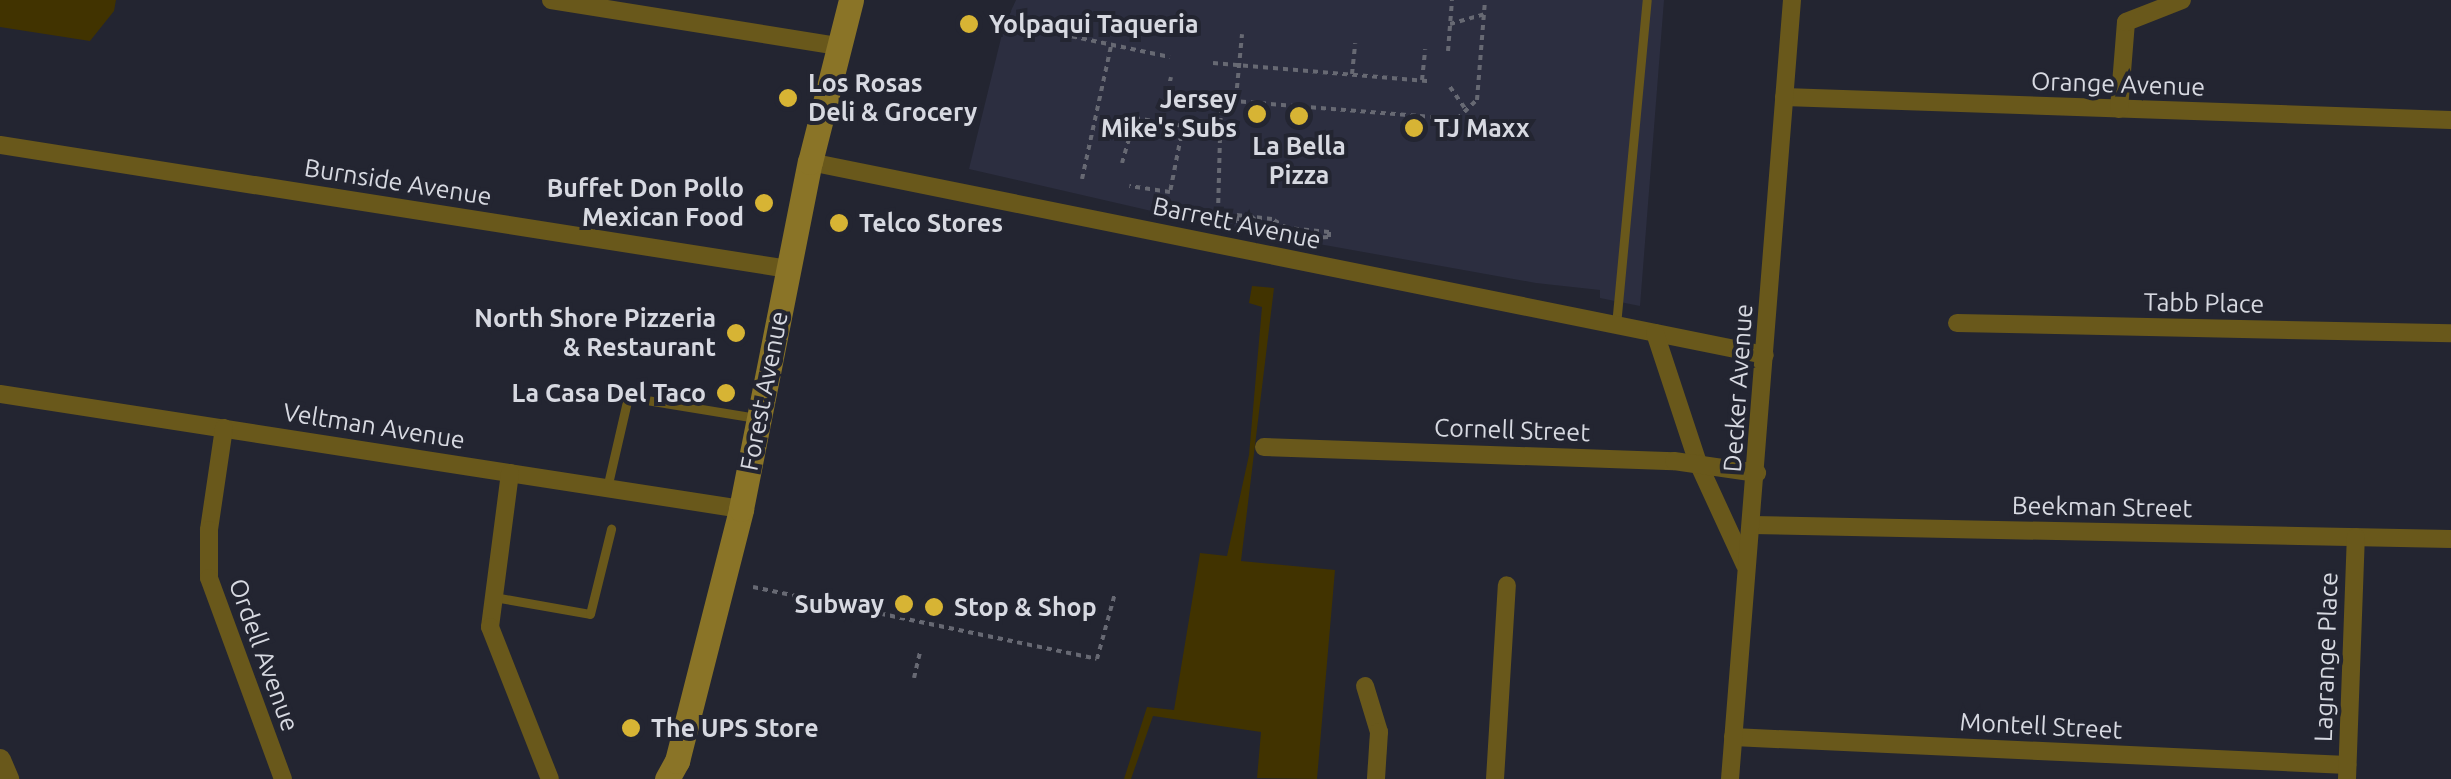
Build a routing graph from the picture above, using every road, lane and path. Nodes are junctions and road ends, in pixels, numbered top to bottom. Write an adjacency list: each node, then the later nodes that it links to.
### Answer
1 (551, 0): 8 (street)
2 (851, 0): 14 (main road, Forest Avenue)
3 (1452, 0): 10 (path)
4 (1485, 0): 9 (path)
5 (1647, 0): 42 (lane)
6 (1792, 0): 24 (street, Decker Avenue)
7 (2182, 0): 26 (street)
8 (573, 2): 14 (street)
9 (1484, 14): 10 (path); 27 (path)
10 (1450, 24): 17 (path)
11 (1023, 26): 15 (path)
12 (1242, 34): 20 (path)
13 (1355, 44): 21 (path)
14 (838, 46): 31 (main road, Forest Avenue)
15 (1111, 46): 18 (path); 33 (path)
16 (1425, 50): 21 (path)
17 (1448, 51)
18 (1170, 57)
19 (1213, 63): 20 (path)
20 (1239, 65): 21 (path); 25 (path)
21 (1352, 74)
22 (1170, 76): 28 (path)
23 (1450, 87): 27 (path)
24 (1784, 97): 26 (street, Orange Avenue); 45 (street, Decker Avenue)
25 (1236, 98): 27 (path); 35 (path)
26 (2120, 109): 29 (street, Orange Avenue)
27 (1468, 112)
28 (1161, 120): 32 (path); 34 (path)
29 (2451, 120)
30 (0, 145): 40 (street, Burnside Avenue)
31 (810, 162): 40 (main road, Forest Avenue); 42 (street, Barrett Avenue)
32 (1122, 163)
33 (1082, 179)
34 (1129, 186)
35 (1238, 215): 36 (path); 37 (path)
36 (1251, 216): 38 (path); 39 (path)
37 (1206, 226)
38 (1273, 239)
39 (1288, 242)
40 (788, 269): 47 (main road, Forest Avenue)
41 (1957, 322): 44 (street, Tabb Place)
42 (1616, 326): 43 (street, Barrett Avenue)
43 (1655, 333): 45 (street, Barrett Avenue); 50 (street)
44 (2451, 333)
45 (1765, 355): 52 (street, Decker Avenue)
46 (0, 394): 48 (street, Veltman Avenue)
47 (758, 418): 53 (lane); 54 (main road, Forest Avenue)
48 (224, 428): 51 (street, Veltman Avenue); 71 (street, Ordell Avenue)
49 (1264, 447): 50 (street, Cornell Street)
50 (1698, 462): 52 (street, Cornell Street); 59 (street)
51 (510, 473): 53 (street, Veltman Avenue); 63 (street)
52 (1756, 473): 55 (street, Decker Avenue)
53 (607, 488): 54 (street, Veltman Avenue)
54 (741, 510): 73 (main road, Forest Avenue)
55 (1752, 525): 57 (street, Beekman Street); 59 (street, Decker Avenue)
56 (611, 529): 63 (lane)
57 (2356, 537): 58 (street, Beekman Street); 69 (street, Lagrange Place)
58 (2451, 539)
59 (1746, 567): 67 (street, Decker Avenue)
60 (1507, 585): 75 (street)
61 (753, 587): 62 (path)
62 (1115, 594)
63 (494, 597): 72 (street)
64 (920, 652): 65 (path)
65 (914, 678)
66 (1365, 686): 74 (street)
67 (1733, 737): 69 (street, Montell Street); 76 (street, Decker Avenue)
68 (0, 760): 70 (street)
69 (2347, 772)
70 (8, 779)
71 (283, 779)
72 (550, 779)
73 (667, 779)
74 (1376, 779)
75 (1494, 779)
76 (1730, 779)

